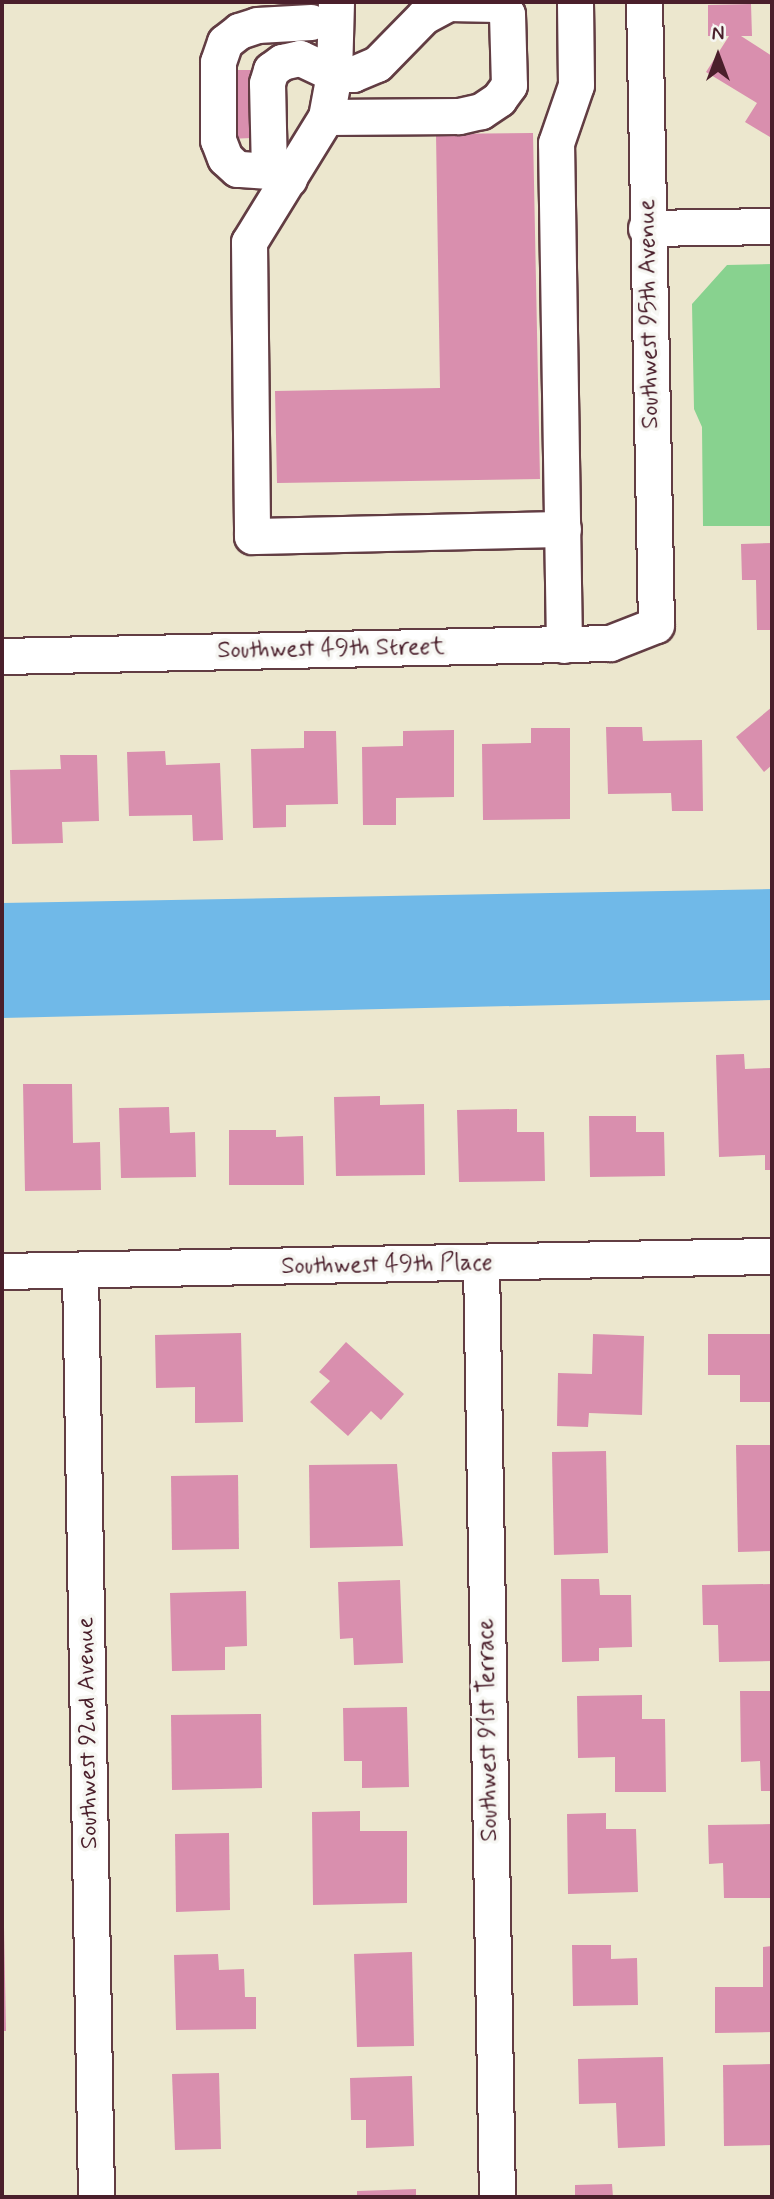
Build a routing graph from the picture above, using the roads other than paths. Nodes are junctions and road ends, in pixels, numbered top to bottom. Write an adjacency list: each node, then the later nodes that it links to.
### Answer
1 (575, 2): 9 (street)
2 (644, 2): 8 (street, Southwest 95th Avenue)
3 (319, 9): 4 (street); 6 (street)
4 (324, 69): 5 (street); 5 (street); 6 (street)
5 (326, 117): 6 (street)
6 (279, 175): 9 (street)
7 (772, 226): 8 (street)
8 (646, 228): 10 (street, Southwest 95th Avenue)
9 (563, 529): 11 (street)
10 (656, 625): 11 (street, Southwest 49th Street)
11 (564, 645): 12 (street, Southwest 49th Street)
12 (2, 656)
13 (772, 1256): 14 (street, Southwest 49th Place)
14 (481, 1263): 15 (street, Southwest 49th Place); 18 (street, Southwest 91st Terrace)
15 (80, 1270): 16 (street, Southwest 49th Place); 17 (street, Southwest 92nd Avenue)
16 (2, 1271)
17 (96, 2197)
18 (497, 2197)

